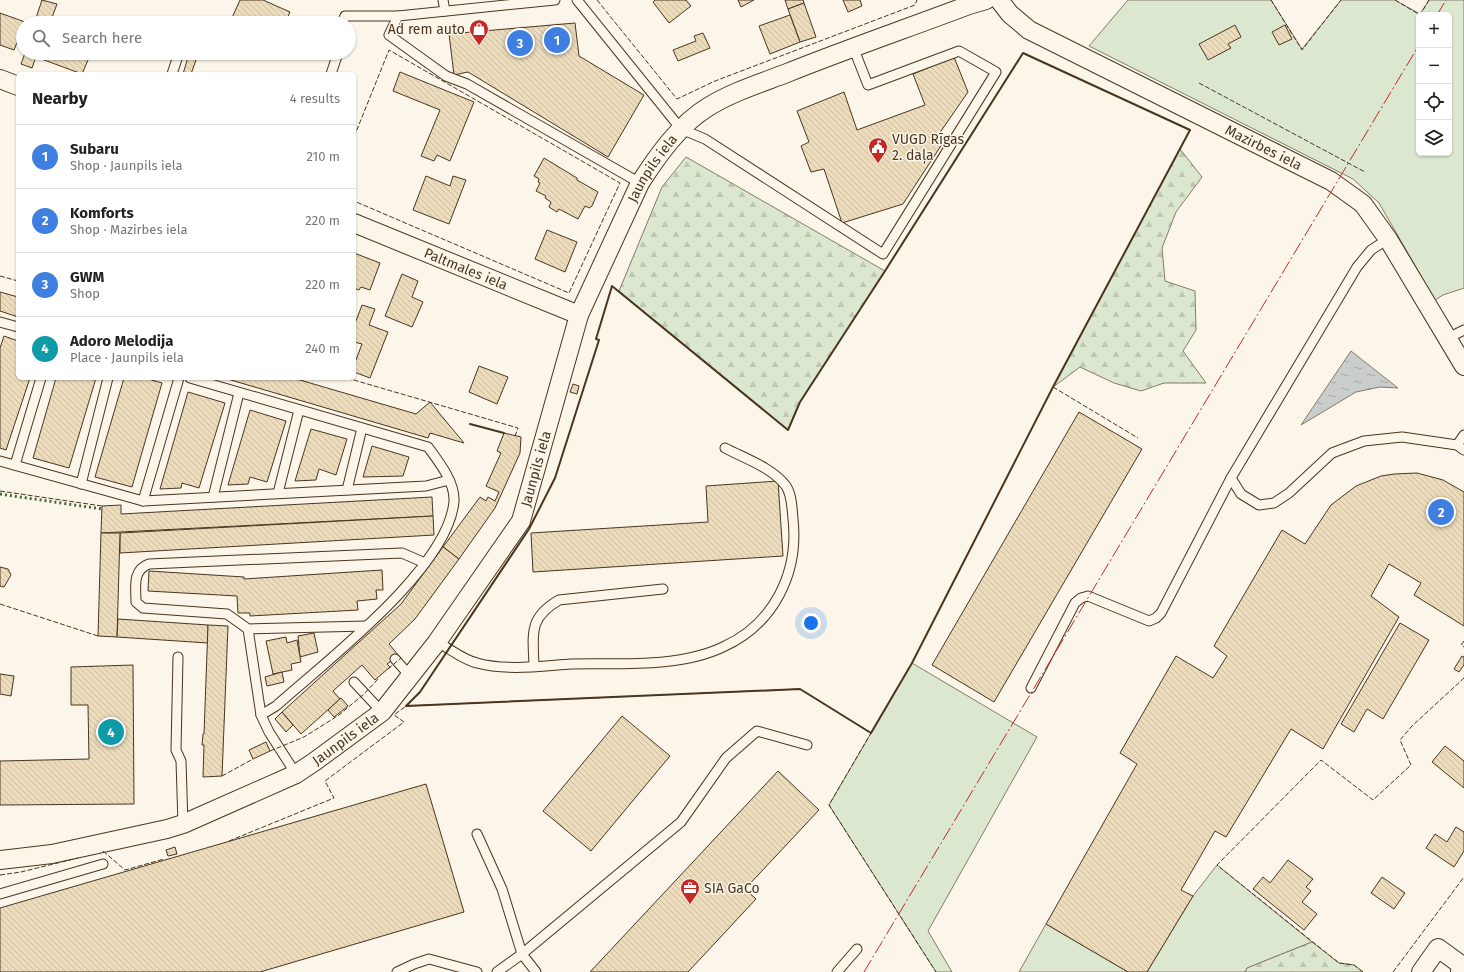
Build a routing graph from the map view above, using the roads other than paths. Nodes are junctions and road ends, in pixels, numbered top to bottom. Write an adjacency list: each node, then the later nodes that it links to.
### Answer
1 (443, 0): 6 (lane)
2 (555, 0): 6 (lane)
3 (577, 0): 18 (lane)
4 (986, 0): 11 (street, Jaunpils iela)
5 (999, 0): 21 (street, Mazirbes iela)
6 (445, 11): 10 (lane)
7 (344, 16): 9 (lane)
8 (356, 16): 10 (lane)
9 (356, 16)
10 (398, 16): 19 (lane)
11 (853, 47): 18 (street, Jaunpils iela); 18 (lane)
12 (177, 60): 14 (lane)
13 (336, 60): 15 (lane)
14 (173, 72)
15 (332, 72)
16 (0, 79): 17 (street)
17 (16, 85)
18 (681, 129): 19 (street, Jaunpils iela)
19 (640, 183): 22 (street, Jaunpils iela)
20 (356, 224): 22 (street, Paltmales iela)
21 (1388, 240): 26 (street, Mazirbes iela); 40 (lane)
22 (578, 315): 51 (street, Jaunpils iela)
23 (0, 322): 24 (lane)
24 (16, 326)
25 (1464, 330): 26 (lane)
26 (1448, 338): 27 (street, Mazirbes iela)
27 (1464, 366)
28 (40, 380): 39 (lane)
29 (107, 380): 42 (lane)
30 (178, 380): 46 (lane)
31 (197, 380): 32 (lane)
32 (239, 392): 33 (lane); 45 (lane)
33 (299, 410): 34 (lane); 44 (lane)
34 (362, 428): 41 (lane); 43 (lane)
35 (1464, 435): 36 (lane)
36 (1460, 447): 40 (lane)
37 (725, 448): 54 (lane)
38 (0, 461): 39 (lane)
39 (15, 465): 42 (lane)
40 (1231, 478): 57 (lane)
41 (449, 480): 43 (lane); 47 (lane)
42 (81, 484): 46 (lane)
43 (347, 490): 44 (lane)
44 (278, 494): 45 (lane)
45 (213, 497): 46 (lane)
46 (143, 501)
47 (425, 563): 49 (lane); 50 (lane)
48 (663, 589): 54 (lane)
49 (366, 626): 50 (lane); 59 (lane)
50 (248, 629): 59 (lane)
51 (437, 642): 54 (lane); 55 (street, Jaunpils iela)
52 (178, 657): 62 (lane)
53 (395, 659): 55 (lane)
54 (534, 666)
55 (410, 676): 58 (street, Jaunpils iela)
56 (354, 682): 58 (lane)
57 (1031, 688)
58 (382, 712): 61 (street, Jaunpils iela)
59 (261, 715): 61 (lane)
60 (807, 745): 68 (lane)
61 (296, 774): 62 (street, Jaunpils iela)
62 (183, 824): 64 (street, Jaunpils iela)
63 (477, 834): 68 (lane)
64 (0, 860)
65 (103, 864): 66 (lane)
66 (0, 894)
67 (857, 949): 74 (lane)
68 (522, 954): 72 (lane); 73 (lane)
69 (1464, 968): 75 (street); 76 (street)
70 (397, 972): 71 (lane)
71 (477, 972)
72 (497, 972)
73 (536, 972)
74 (837, 972)
75 (1421, 972)
76 (1462, 972)

